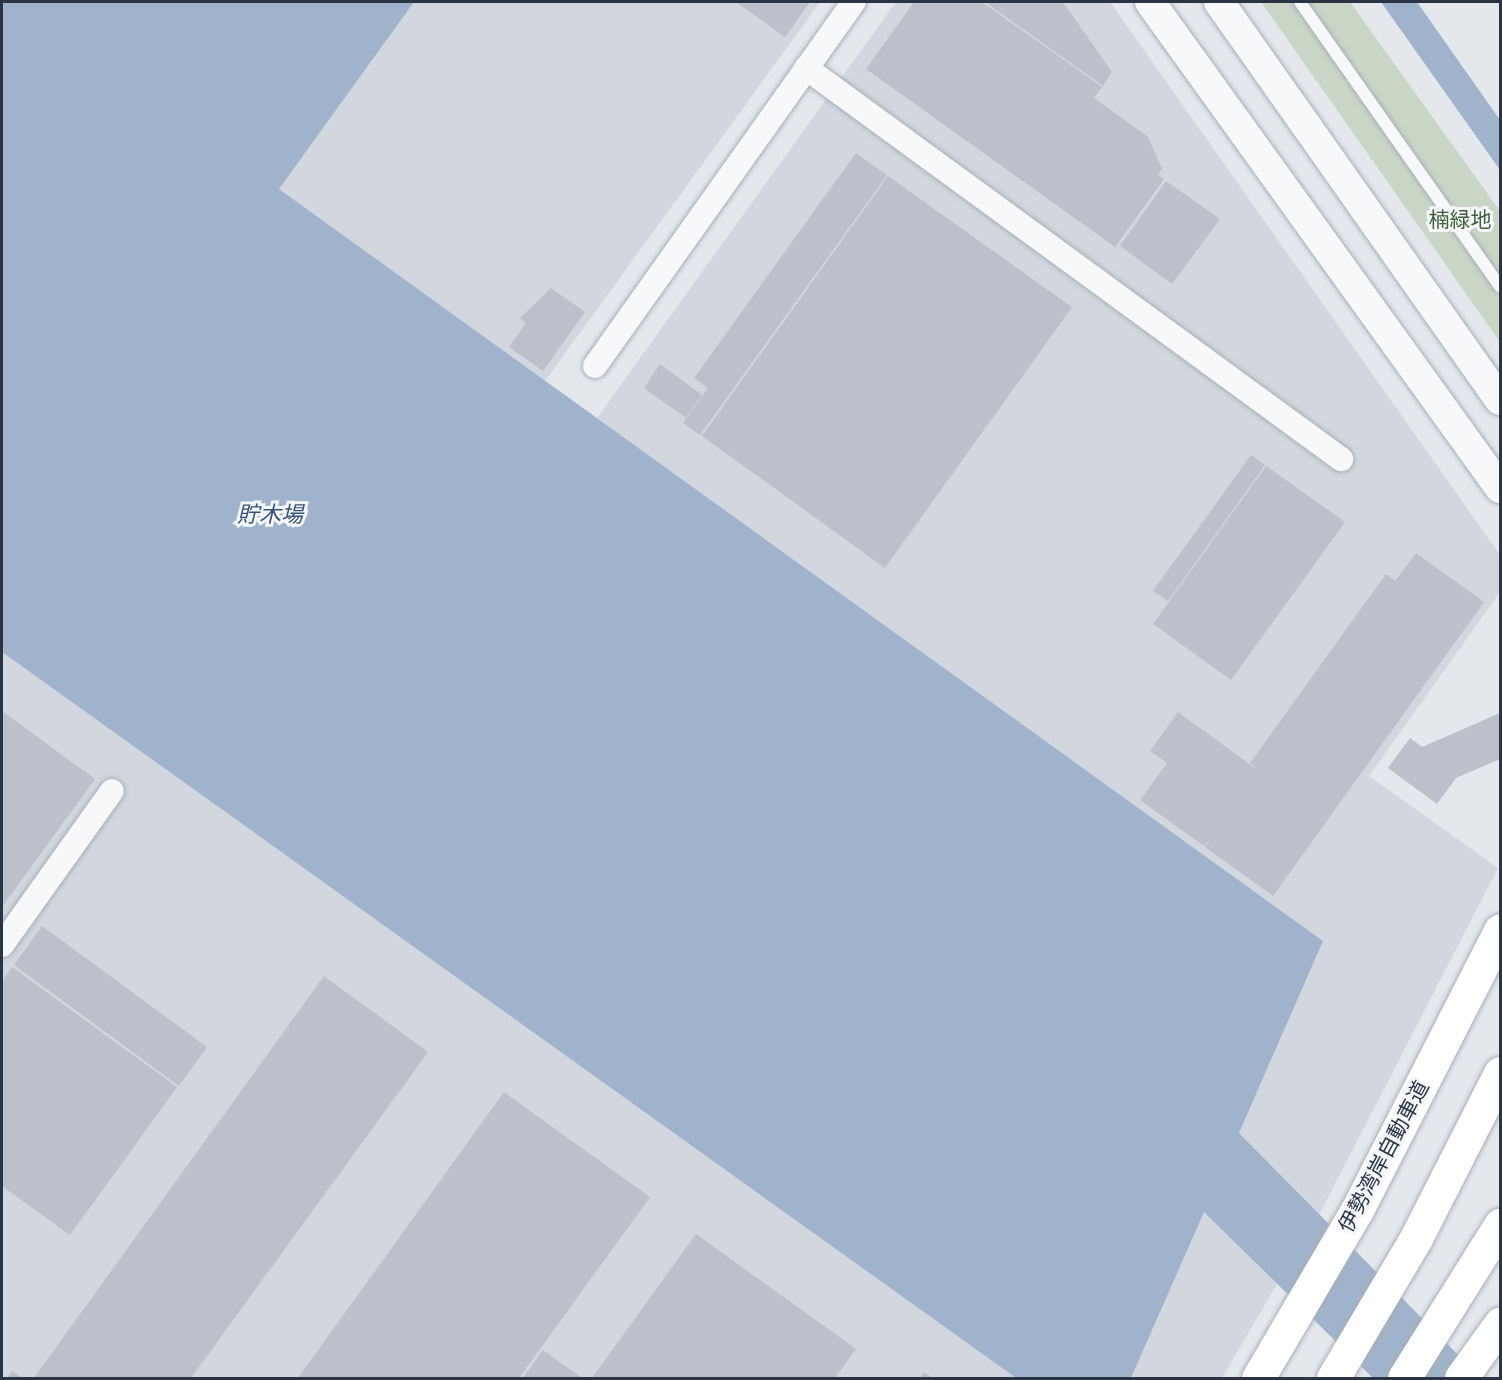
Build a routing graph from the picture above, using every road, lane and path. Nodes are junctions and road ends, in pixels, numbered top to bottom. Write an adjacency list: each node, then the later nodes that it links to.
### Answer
1 (854, 2): 5 (street)
2 (1150, 2): 10 (street)
3 (1219, 2): 8 (street)
4 (1300, 2): 6 (lane)
5 (806, 68): 7 (street); 9 (street)
6 (1500, 287)
7 (595, 366)
8 (1500, 400)
9 (1341, 459)
10 (1500, 488)
11 (112, 790): 13 (street)
12 (1500, 930): 18 (main road, 伊勢湾岸自動車道)
13 (2, 945)
14 (1500, 1073): 19 (main road)
15 (1500, 1226): 20 (main road)
16 (1500, 1324): 17 (main road)
17 (1469, 1367)
18 (1258, 1378)
19 (1333, 1378)
20 (1404, 1378)

